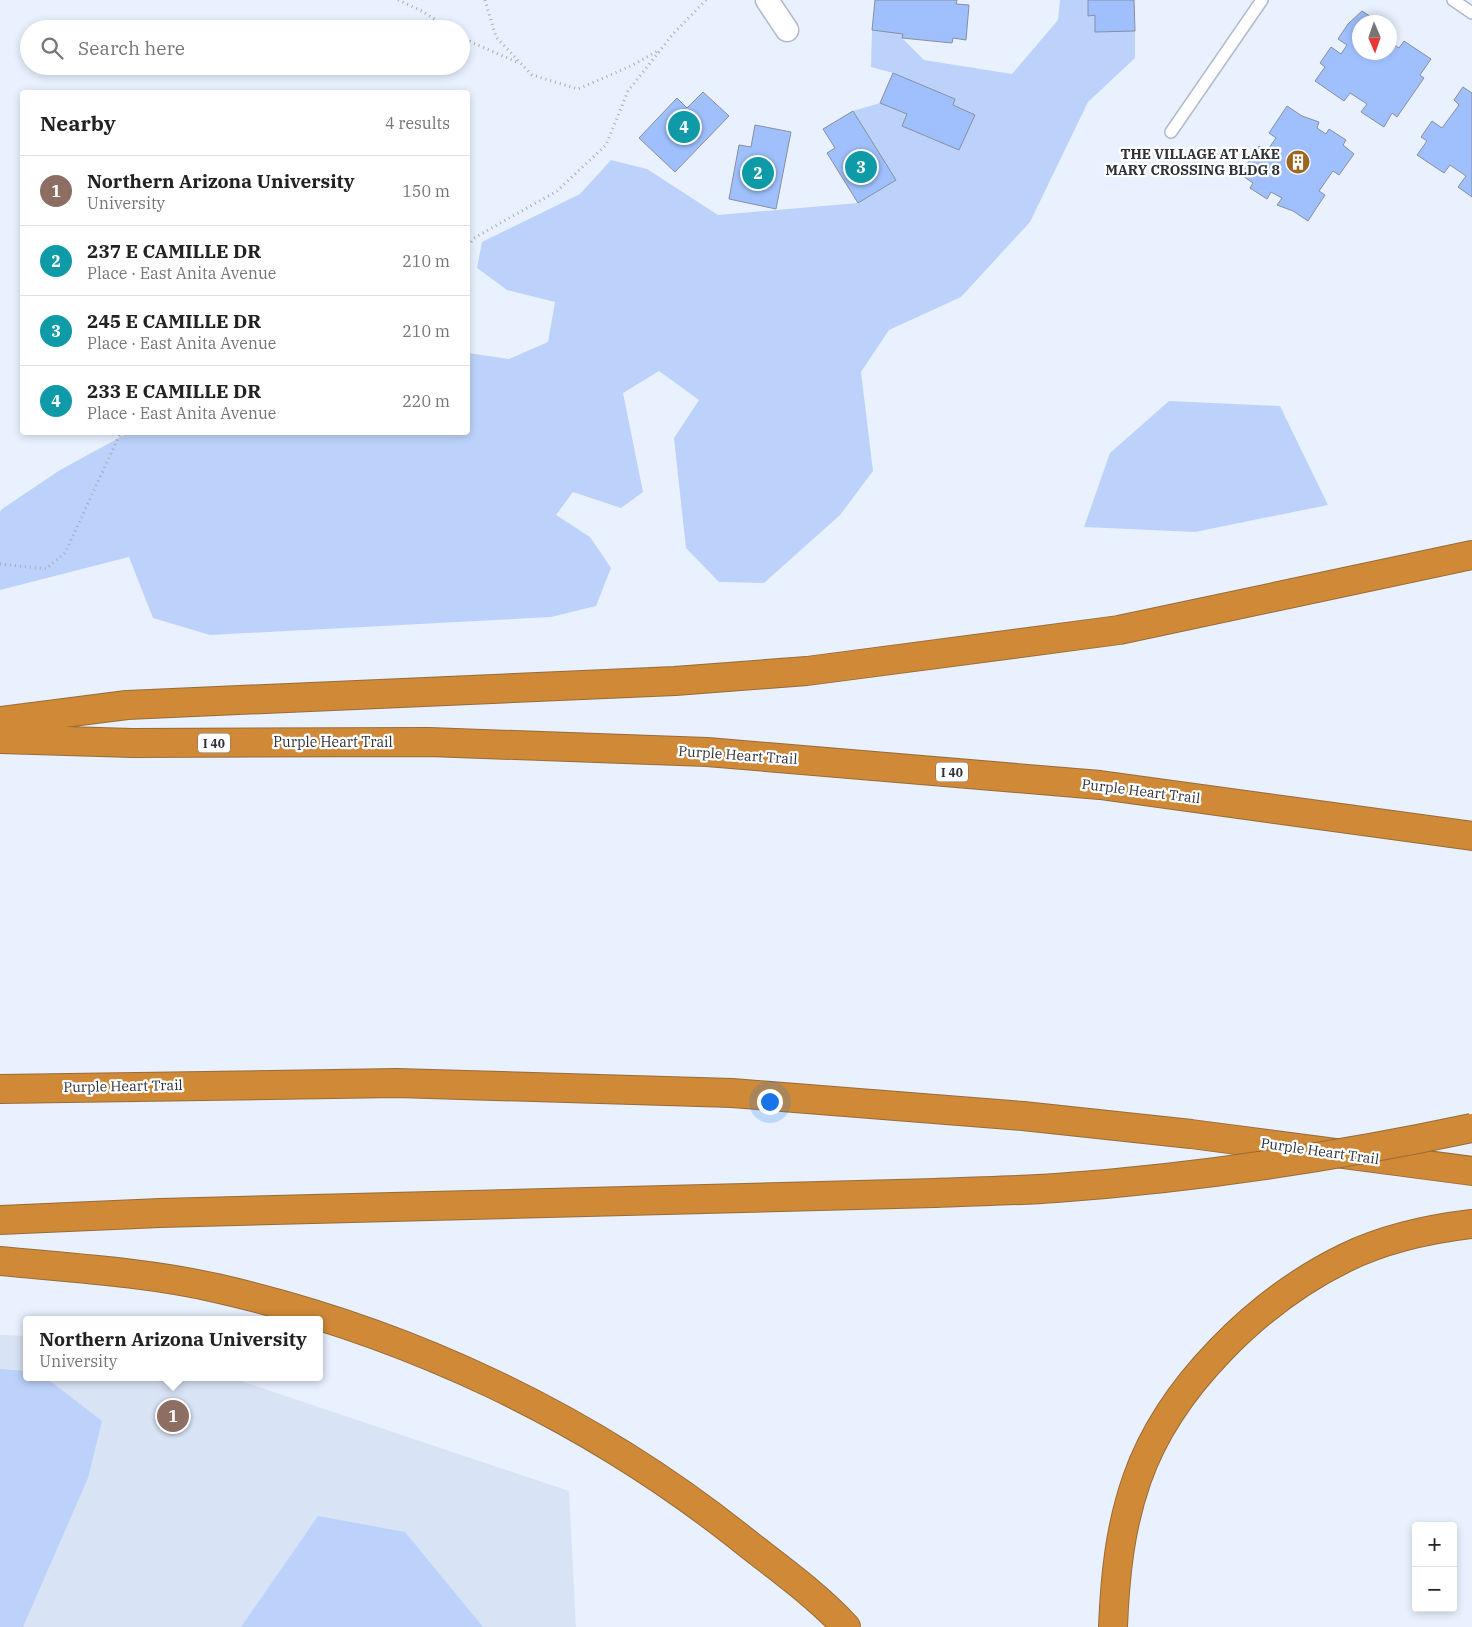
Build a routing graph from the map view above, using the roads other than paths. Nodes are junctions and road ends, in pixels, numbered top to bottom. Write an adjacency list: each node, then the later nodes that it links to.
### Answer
1 (767, 0): 5 (street)
2 (1262, 0): 6 (lane)
3 (1453, 0): 4 (lane)
4 (1472, 13)
5 (788, 30)
6 (1171, 132)
7 (1472, 555): 8 (highway)
8 (0, 720)
9 (0, 739): 10 (highway, Purple Heart Trail / I 40)
10 (1472, 836)
11 (0, 1089): 13 (highway, Purple Heart Trail)
12 (1472, 1128): 14 (highway, bridge)
13 (1472, 1172)
14 (0, 1220)
15 (1472, 1224): 20 (highway)
16 (0, 1261): 17 (highway)
17 (318, 1316)
18 (323, 1318): 19 (highway)
19 (846, 1627)
20 (1113, 1627)

